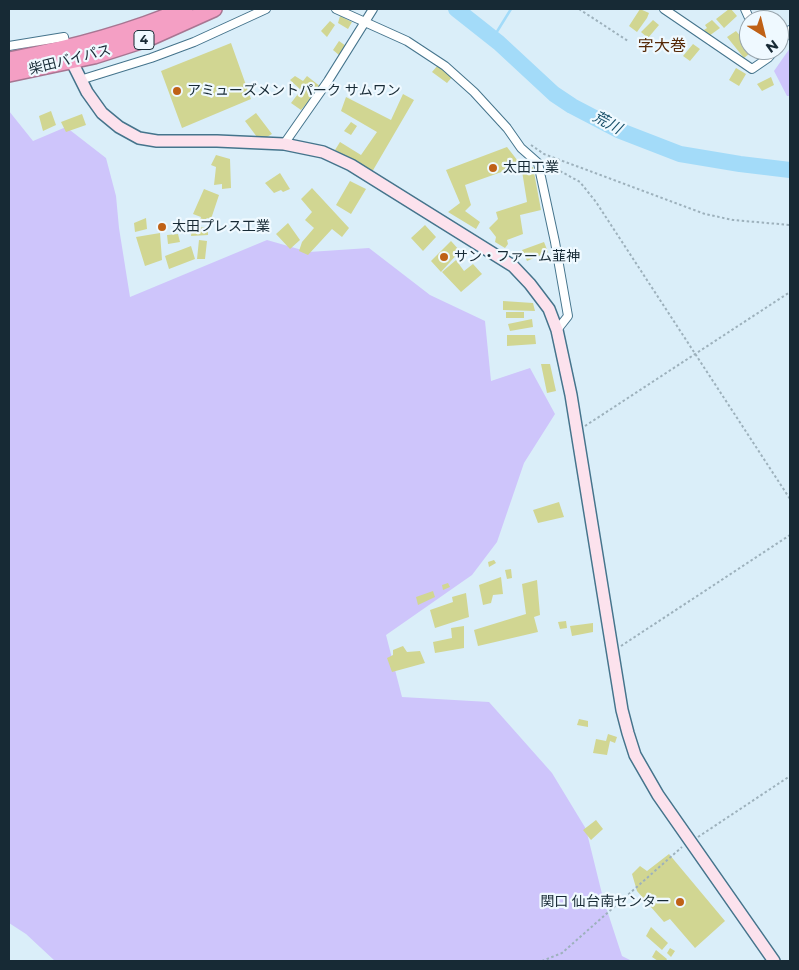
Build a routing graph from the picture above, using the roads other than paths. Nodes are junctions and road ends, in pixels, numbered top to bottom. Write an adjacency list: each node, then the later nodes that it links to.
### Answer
1 (185, 9): 9 (highway, 柴田バイパス / 4)
2 (214, 9): 9 (highway, 柴田バイパス / 4)
3 (266, 9): 15 (street)
4 (336, 9): 7 (street)
5 (373, 9): 7 (street)
6 (669, 10): 12 (street)
7 (365, 21): 16 (street); 17 (street)
8 (9, 46): 9 (street)
9 (69, 56): 10 (highway, 柴田バイパス / 4); 14 (highway, 柴田バイパス / 4); 15 (street)
10 (9, 60)
11 (739, 60): 13 (street)
12 (739, 60)
13 (765, 60)
14 (9, 74)
15 (80, 80): 16 (street)
16 (284, 144): 17 (street)
17 (557, 330): 18 (street)
18 (774, 961)

